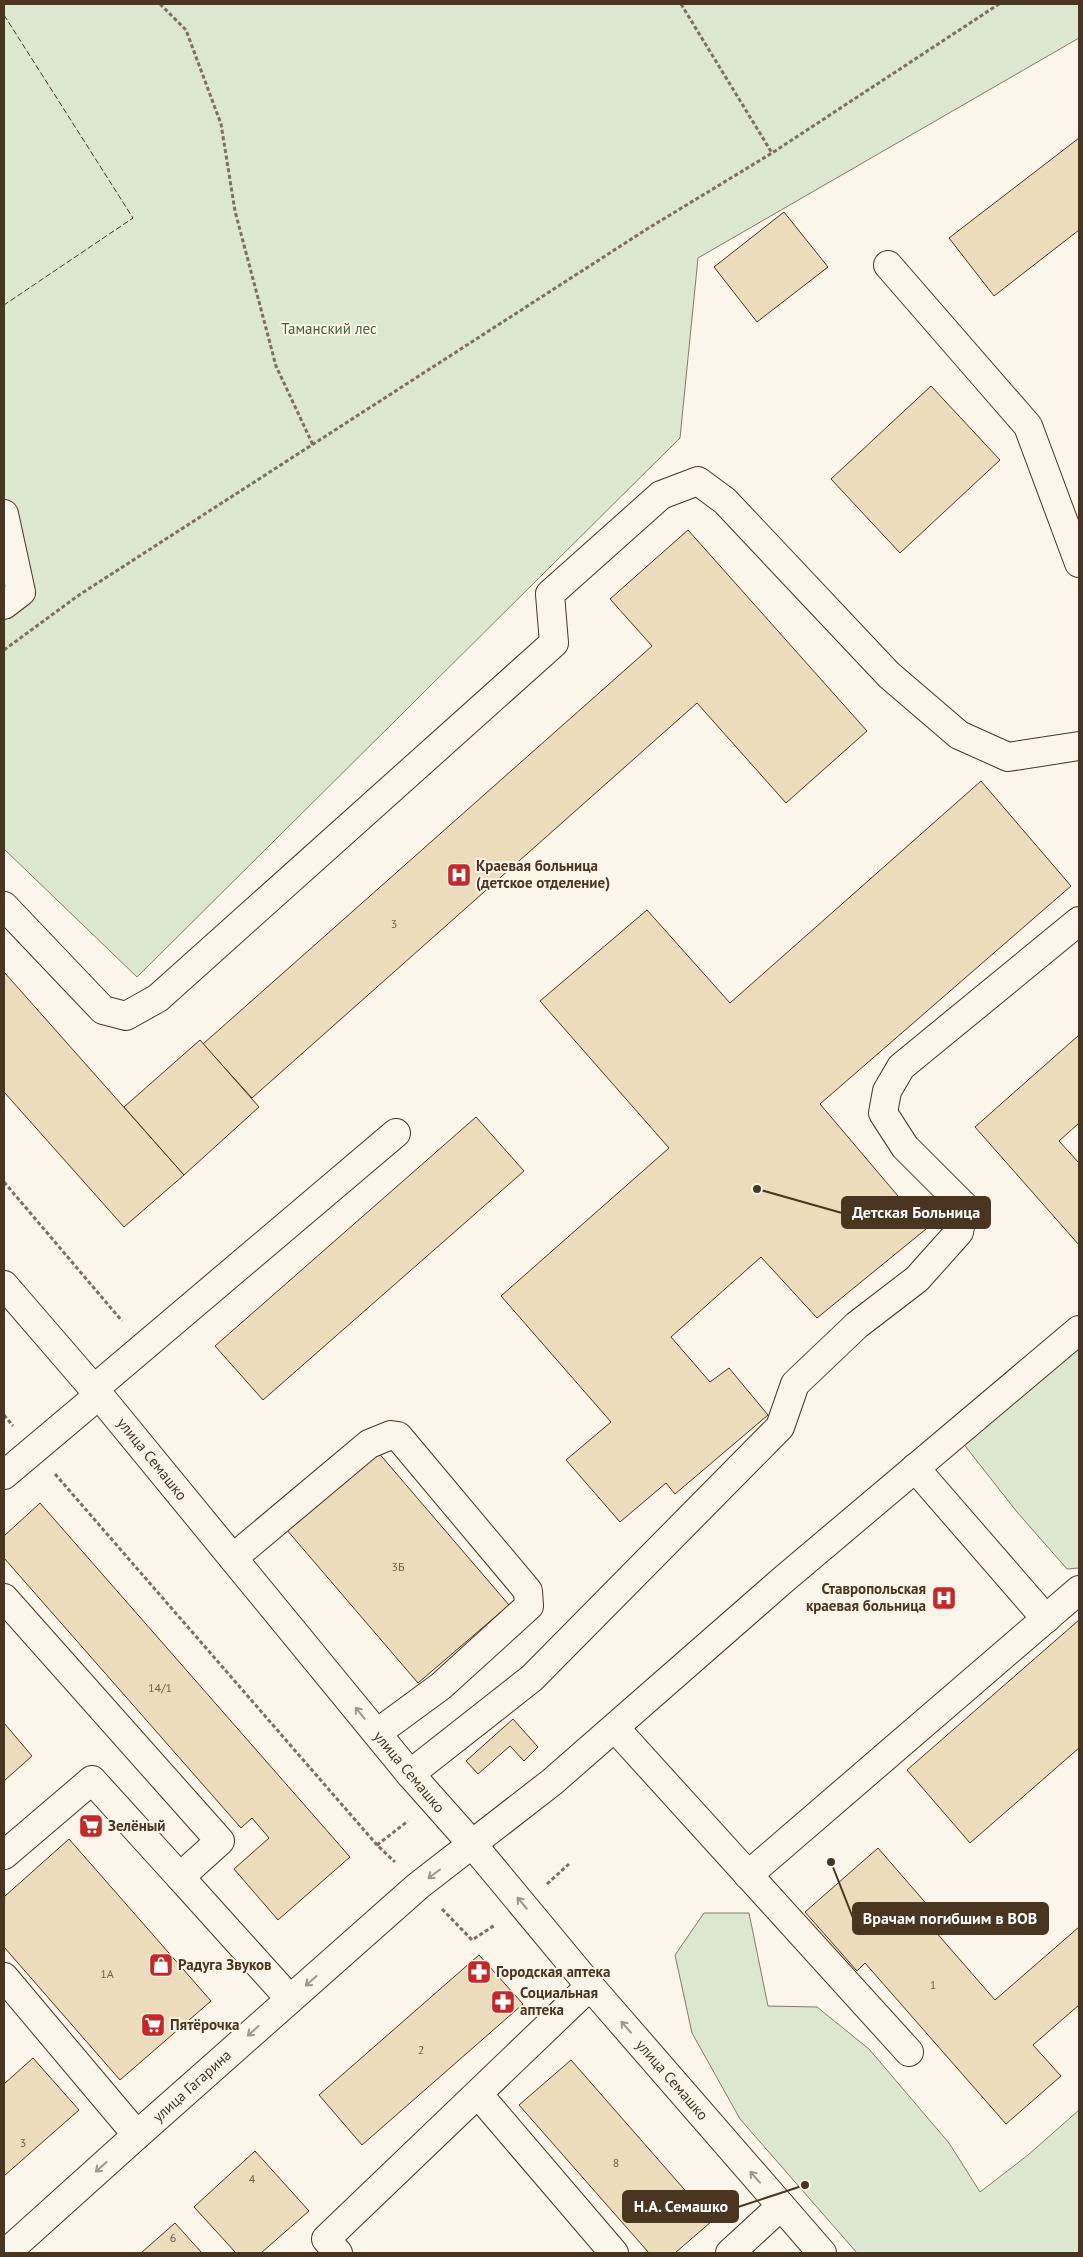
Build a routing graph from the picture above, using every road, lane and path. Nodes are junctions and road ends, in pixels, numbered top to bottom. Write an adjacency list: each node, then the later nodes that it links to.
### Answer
1 (160, 4): 6 (path)
2 (681, 4): 4 (path)
3 (999, 4): 4 (path)
4 (772, 153): 6 (path)
5 (888, 265): 8 (street)
6 (313, 445): 10 (path)
7 (4, 514): 9 (street)
8 (1079, 563)
9 (4, 605)
10 (4, 650)
11 (1079, 746): 12 (street)
12 (4, 906)
13 (1079, 921): 30 (street)
14 (396, 1133): 18 (street)
15 (4, 1182): 18 (path)
16 (4, 1285): 19 (street, улица Семашко)
17 (1079, 1330): 22 (street, улица Гагарина)
18 (144, 1346): 19 (street)
19 (96, 1392): 21 (street); 24 (street, улица Семашко)
20 (4, 1415): 21 (path)
21 (33, 1449): 23 (street); 36 (path)
22 (915, 1468): 27 (street); 28 (street, улица Гагарина)
23 (4, 1474)
24 (233, 1558): 29 (street, улица Семашко, one-way to 24); 29 (street)
25 (1079, 1590): 27 (street)
26 (4, 1598): 35 (street)
27 (1046, 1619): 34 (street)
28 (615, 1728): 31 (street, улица Гагарина); 34 (street)
29 (376, 1733): 30 (street, улица Семашко)
30 (410, 1774): 31 (street, улица Семашко)
31 (473, 1845): 36 (street, улица Гагарина, one-way to 36); 37 (street, улица Семашко, one-way to 31)
32 (4, 1855): 35 (street)
33 (569, 1864): 37 (path)
34 (748, 1875): 41 (street)
35 (180, 1877): 40 (street)
36 (418, 1886): 37 (path); 40 (street, улица Гагарина, one-way to 40)
37 (524, 1905): 39 (street, улица Семашко)
38 (4, 1977): 43 (street)
39 (590, 1986): 42 (street); 44 (street, улица Семашко, one-way to 39)
40 (290, 1999): 43 (street, улица Гагарина, one-way to 43)
41 (909, 2052)
42 (478, 2094): 46 (street); 47 (street)
43 (137, 2135): 45 (street, улица Гагарина, one-way to 45)
44 (781, 2206): 48 (street); 49 (street, улица Семашко)
45 (8, 2245)
46 (338, 2253)
47 (614, 2253)
48 (730, 2253)
49 (822, 2253)

